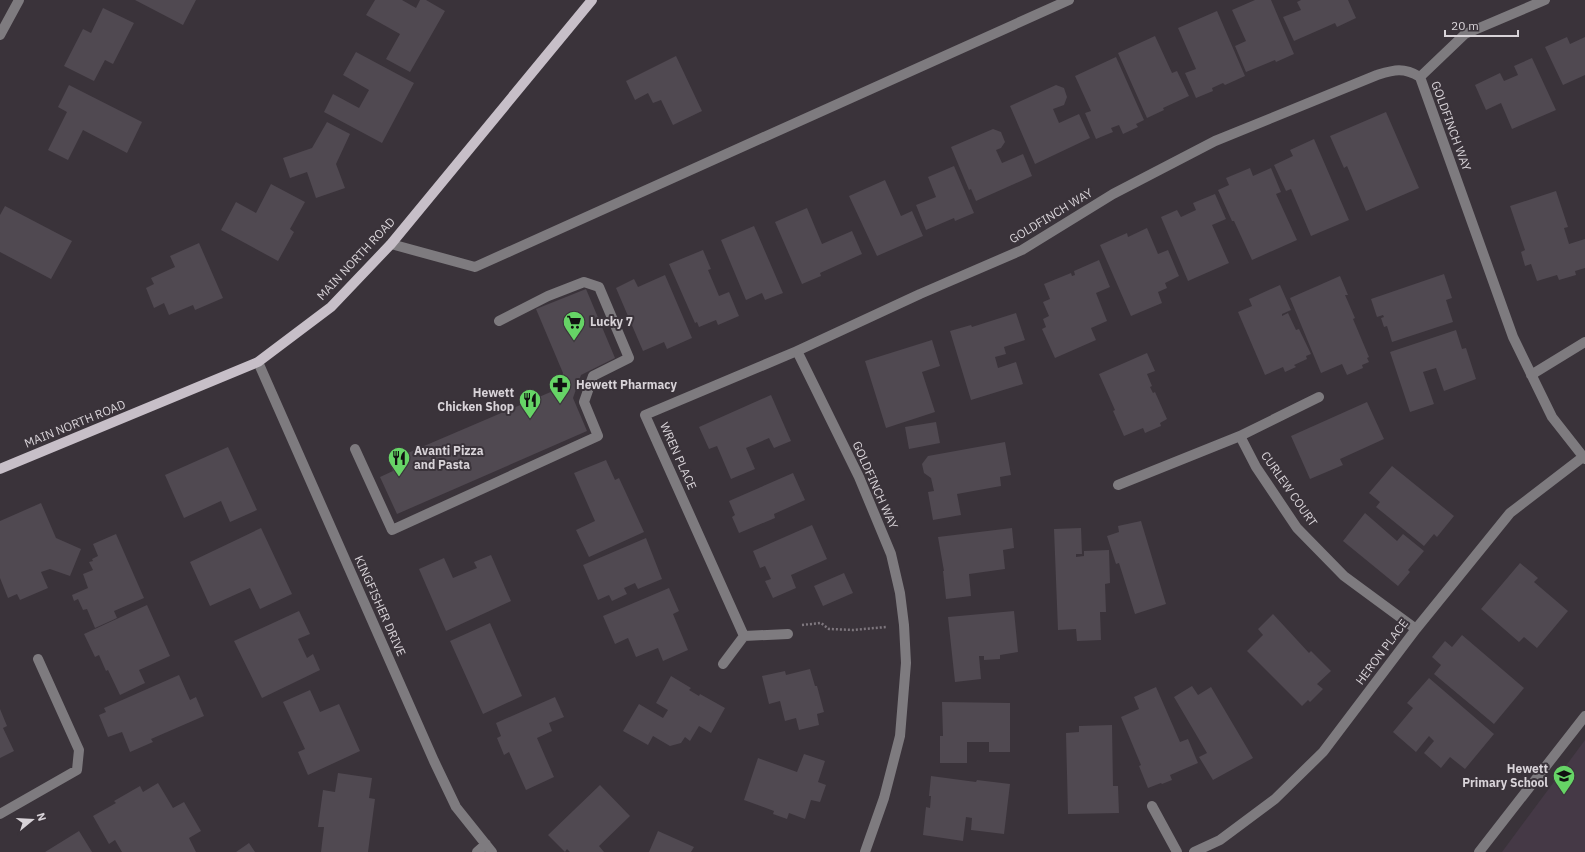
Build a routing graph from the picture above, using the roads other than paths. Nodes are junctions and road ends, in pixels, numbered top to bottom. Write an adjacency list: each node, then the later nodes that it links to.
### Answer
1 (19, 0): 5 (street)
2 (592, 0): 7 (main road, MAIN NORTH ROAD)
3 (1069, 0): 7 (street)
4 (1545, 0): 6 (street)
5 (0, 35)
6 (1420, 77): 10 (street, GOLDFINCH WAY); 12 (street, GOLDFINCH WAY)
7 (391, 244): 11 (main road, MAIN NORTH ROAD)
8 (499, 321): 15 (street)
9 (1585, 342): 12 (street)
10 (797, 351): 21 (street, WREN PLACE); 29 (street, GOLDFINCH WAY)
11 (258, 362): 17 (main road, MAIN NORTH ROAD); 27 (street, KINGFISHER DRIVE)
12 (1531, 375): 16 (street, GOLDFINCH WAY)
13 (1319, 397): 14 (street)
14 (1240, 436): 18 (street); 19 (street, CURLEW COURT)
15 (355, 449)
16 (1584, 458): 19 (street, HERON PLACE)
17 (0, 469)
18 (1118, 485)
19 (1416, 629): 31 (street, HERON PLACE)
20 (788, 634): 21 (street)
21 (744, 636): 23 (street)
22 (38, 659): 26 (street)
23 (723, 664)
24 (1585, 717): 32 (street)
25 (1152, 806): 30 (street)
26 (0, 814)
27 (489, 848): 28 (street)
28 (477, 852)
29 (865, 852)
30 (1177, 852)
31 (1194, 852)
32 (1479, 852)

